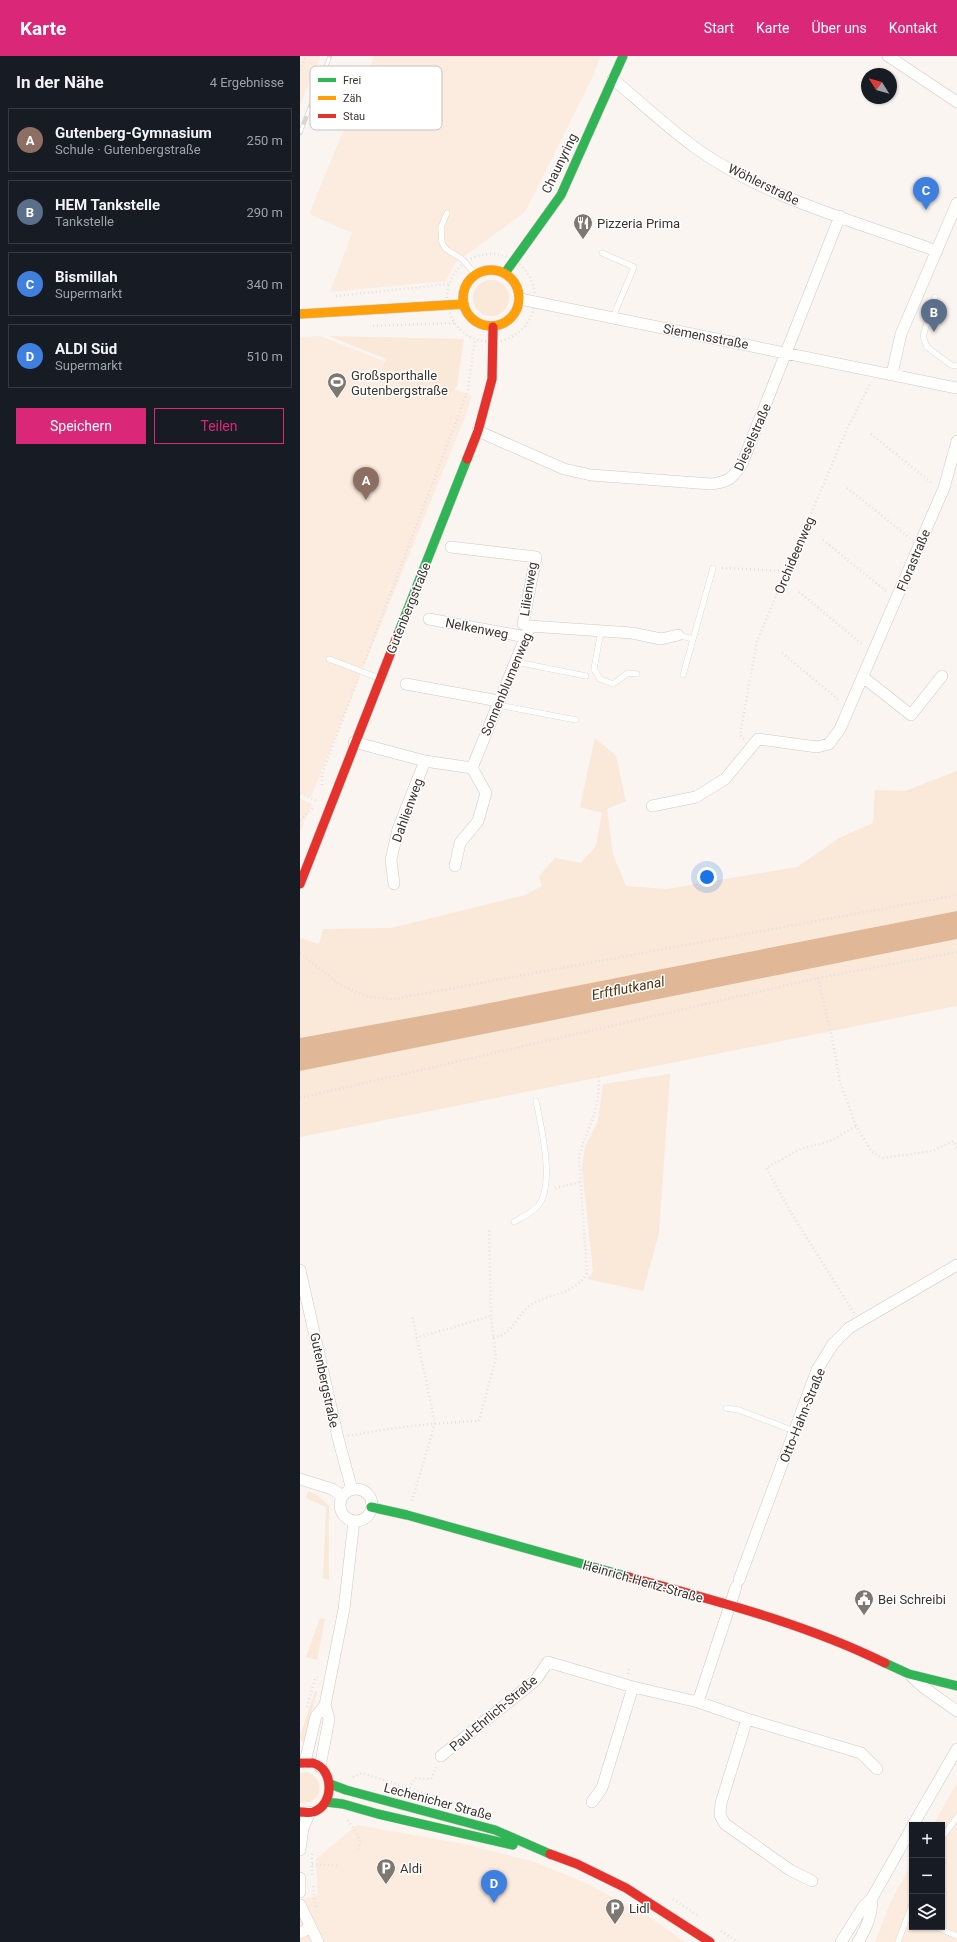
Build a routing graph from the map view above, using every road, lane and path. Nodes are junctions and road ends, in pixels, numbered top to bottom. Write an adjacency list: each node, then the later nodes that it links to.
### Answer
1 (306, 56): 4 (path)
2 (623, 56): 5 (street, Chaunyring)
3 (888, 56): 6 (street)
4 (300, 70)
5 (613, 79): 9 (street, Wöhlerstraße); 12 (street, Chaunyring)
6 (957, 102)
7 (957, 203): 10 (street)
8 (446, 213): 13 (lane)
9 (840, 216): 10 (street, Wöhlerstraße); 25 (street, Dieselstraße)
10 (937, 251): 28 (street)
11 (602, 253): 20 (lane)
12 (505, 273): 13 (street); 17 (street)
13 (476, 275): 18 (street)
14 (449, 284): 15 (path)
15 (331, 296)
16 (935, 297): 26 (lane)
17 (520, 300): 20 (street, Siemensstraße); 22 (street)
18 (464, 304): 19 (street); 22 (street)
19 (300, 314)
20 (613, 318): 25 (street, Siemensstraße)
21 (369, 326): 23 (path)
22 (493, 327): 24 (street, Gutenbergstraße)
23 (475, 339): 24 (path); 52 (path)
24 (494, 342): 30 (street, Gutenbergstraße)
25 (787, 352): 27 (street, Siemensstraße); 30 (street, Dieselstraße)
26 (957, 366)
27 (868, 370): 28 (street, Siemensstraße); 39 (path, Orchideenweg)
28 (892, 374): 29 (street, Siemensstraße)
29 (957, 388)
30 (478, 431): 58 (street, Gutenbergstraße)
31 (871, 434): 34 (path)
32 (957, 441): 34 (street, Florastraße)
33 (847, 488): 36 (path)
34 (944, 488): 36 (street, Florastraße)
35 (823, 540): 41 (path)
36 (919, 545): 41 (street, Florastraße)
37 (451, 547): 43 (street, Lilienweg)
38 (713, 568): 39 (path); 47 (lane)
39 (787, 571): 64 (path, Orchideenweg)
40 (799, 592): 49 (path)
41 (896, 599): 49 (street, Florastraße)
42 (429, 619): 46 (street, Nelkenweg)
43 (530, 626): 44 (street, Sonnenblumenweg); 46 (street, Sonnenblumenweg)
44 (601, 631): 45 (street, Sonnenblumenweg); 53 (lane)
45 (678, 635): 47 (lane)
46 (526, 637): 51 (street, Sonnenblumenweg)
47 (693, 639): 54 (lane)
48 (782, 653): 61 (path)
49 (873, 653): 57 (street, Florastraße)
50 (329, 659): 52 (lane)
51 (516, 662): 55 (lane); 60 (street, Sonnenblumenweg)
52 (361, 671): 58 (lane); 67 (path)
53 (636, 674)
54 (683, 675)
55 (586, 676)
56 (942, 676): 57 (street)
57 (863, 677): 61 (street, Florastraße)
58 (380, 678): 63 (street, Gutenbergstraße)
59 (406, 684): 60 (street)
60 (498, 703): 62 (lane); 66 (street, Sonnenblumenweg)
61 (850, 708): 64 (street, Florastraße)
62 (576, 720)
63 (354, 742): 65 (street); 71 (street, Gutenbergstraße)
64 (752, 746): 72 (street)
65 (425, 761): 66 (street); 76 (street, Dahlienweg)
66 (472, 768): 74 (street)
67 (321, 787)
68 (300, 794): 70 (path)
69 (318, 794): 70 (path)
70 (316, 800): 71 (path); 73 (path)
71 (330, 806): 75 (street, Gutenbergstraße)
72 (652, 806)
73 (300, 820)
74 (455, 866)
75 (300, 884)
76 (394, 884)
77 (957, 895): 79 (path)
78 (957, 952): 80 (path)
79 (300, 953)
80 (818, 978): 82 (path); 84 (path)
81 (599, 1075): 86 (path)
82 (300, 1098)
83 (536, 1101): 87 (lane)
84 (856, 1126): 85 (path); 94 (path)
85 (957, 1148)
86 (580, 1182): 87 (path); 95 (path)
87 (544, 1191): 88 (lane)
88 (514, 1222)
89 (489, 1228): 93 (path)
90 (957, 1265): 94 (street, Otto-Hahn-Straße)
91 (300, 1270): 100 (street, Gutenbergstraße)
92 (412, 1315): 96 (path)
93 (491, 1316): 95 (path); 96 (path)
94 (860, 1322): 99 (street, Otto-Hahn-Straße)
95 (493, 1337): 98 (path)
96 (416, 1338): 98 (path)
97 (726, 1408): 99 (lane)
98 (435, 1423): 100 (path); 104 (path)
99 (794, 1431): 106 (street, Otto-Hahn-Straße)
100 (338, 1438): 102 (street, Gutenbergstraße)
101 (300, 1479): 102 (street)
102 (348, 1493): 103 (street); 105 (street)
103 (371, 1507): 104 (street, Heinrich-Hertz-Straße); 105 (street)
104 (408, 1515): 106 (street, Heinrich-Hertz-Straße)
105 (354, 1521): 107 (street)
106 (729, 1605): 108 (street, Heinrich-Hertz-Straße); 111 (street)
107 (333, 1665): 112 (street); 114 (path)
108 (909, 1674): 109 (street, Heinrich-Hertz-Straße); 113 (street, Heinrich-Hertz-Straße)
109 (957, 1686)
110 (633, 1687): 111 (street, Paul-Ehrlich-Straße); 117 (street, Paul-Ehrlich-Straße); 124 (street)
111 (698, 1702): 115 (street, Paul-Ehrlich-Straße)
112 (325, 1705): 118 (street); 119 (street)
113 (957, 1710)
114 (305, 1712)
115 (747, 1719): 120 (street, Paul-Ehrlich-Straße); 137 (street)
116 (957, 1749): 128 (street)
117 (441, 1756): 122 (path)
118 (302, 1762): 119 (street)
119 (320, 1766): 121 (street)
120 (877, 1769)
121 (330, 1784): 123 (street); 132 (street, Lechenicher Straße)
122 (409, 1788)
123 (326, 1802): 125 (street); 132 (street, Lechenicher Straße)
124 (592, 1802)
125 (305, 1812): 133 (street)
126 (347, 1817): 131 (path)
127 (957, 1817): 130 (lane)
128 (915, 1822)
129 (909, 1833): 139 (street)
130 (945, 1834)
131 (359, 1848)
132 (536, 1849): 146 (street, Lechenicher Straße)
133 (300, 1850)
134 (312, 1864): 135 (path)
135 (339, 1866)
136 (300, 1878): 138 (street)
137 (812, 1881)
138 (300, 1892)
139 (872, 1898): 147 (street); 148 (street)
140 (300, 1905): 142 (street)
141 (909, 1914): 149 (lane)
142 (305, 1930): 145 (street)
143 (943, 1930): 144 (lane)
144 (957, 1936)
145 (318, 1942)
146 (711, 1942)
147 (841, 1942)
148 (858, 1942)
149 (898, 1942)

